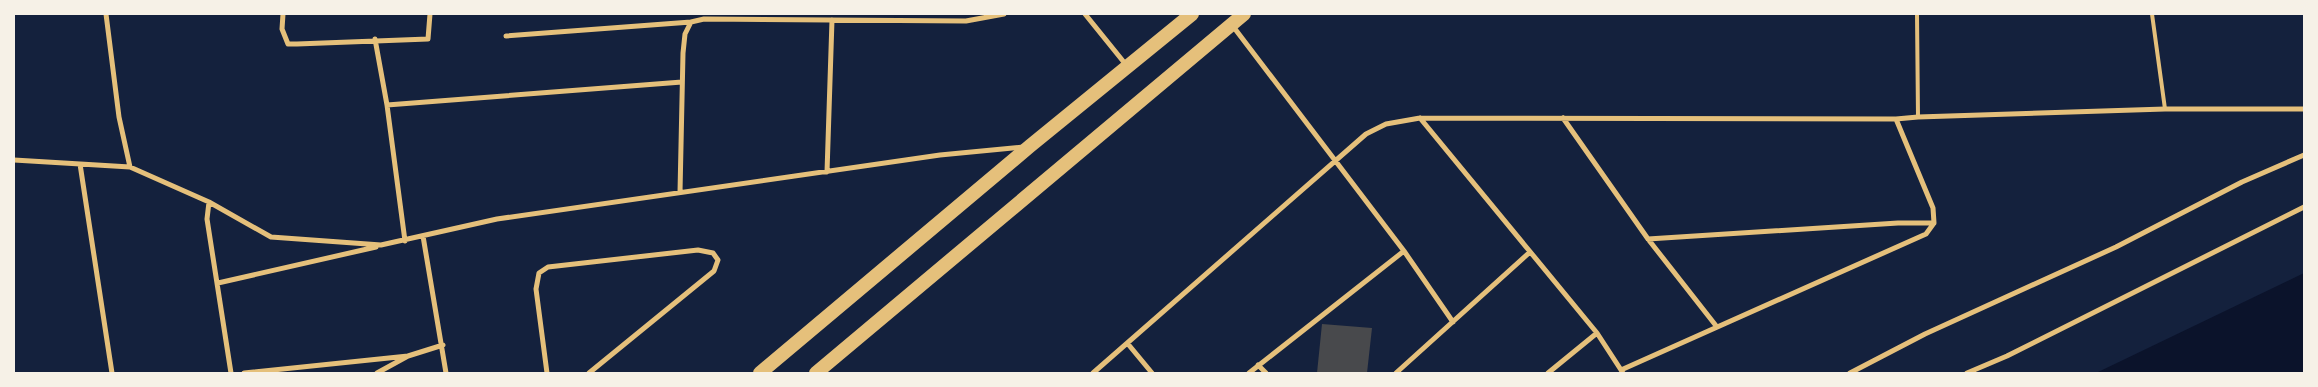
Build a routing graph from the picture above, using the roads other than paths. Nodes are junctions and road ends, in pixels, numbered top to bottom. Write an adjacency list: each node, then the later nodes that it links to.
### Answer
1 (106, 14): 29 (street)
2 (283, 14): 14 (street)
3 (430, 14): 14 (street)
4 (1004, 14): 10 (street)
5 (1085, 14): 15 (street)
6 (1192, 14): 15 (highway)
7 (1244, 14): 12 (highway)
8 (1917, 14): 20 (lane)
9 (2152, 14): 19 (lane)
10 (832, 20): 11 (street); 30 (street)
11 (691, 22): 13 (street); 16 (street)
12 (1231, 25): 27 (street); 58 (highway)
13 (506, 36)
14 (374, 39): 17 (street)
15 (1128, 68): 24 (highway)
16 (682, 82): 17 (street); 31 (street)
17 (388, 105): 37 (street)
18 (2304, 109): 19 (street)
19 (2165, 110): 20 (street)
20 (1918, 117): 23 (street)
21 (1420, 118): 22 (street); 27 (street); 40 (street)
22 (1564, 118): 23 (street); 36 (street)
23 (1896, 120): 34 (street)
24 (1030, 146): 30 (street); 57 (highway)
25 (2304, 155): 65 (street)
26 (14, 160): 28 (street)
27 (1335, 160): 39 (street); 45 (street)
28 (80, 164): 29 (street); 50 (street)
29 (130, 168): 32 (street)
30 (827, 172): 31 (street)
31 (680, 192): 35 (street)
32 (208, 202): 38 (street); 41 (street)
33 (2304, 206): 66 (street)
34 (1934, 223): 36 (street); 43 (street)
35 (423, 236): 37 (street); 46 (street)
36 (1648, 239): 43 (street)
37 (405, 241): 38 (street)
38 (381, 246): 41 (street)
39 (1404, 252): 42 (street); 48 (street)
40 (1530, 252): 42 (street); 44 (street)
41 (218, 283): 51 (street)
42 (1453, 322): 63 (street)
43 (1717, 327): 49 (street)
44 (1596, 333): 49 (street); 64 (street)
45 (1128, 344): 59 (street); 60 (street)
46 (443, 345): 47 (street); 54 (street)
47 (408, 356): 52 (street); 53 (street)
48 (1258, 365): 61 (street); 62 (street)
49 (1622, 372)
50 (112, 373)
51 (231, 373)
52 (244, 373)
53 (377, 373)
54 (446, 373)
55 (547, 373): 56 (street)
56 (589, 373)
57 (760, 373)
58 (816, 373)
59 (1093, 373)
60 (1152, 373)
61 (1249, 373)
62 (1266, 373)
63 (1396, 373)
64 (1548, 373)
65 (1850, 373)
66 (1967, 373)

